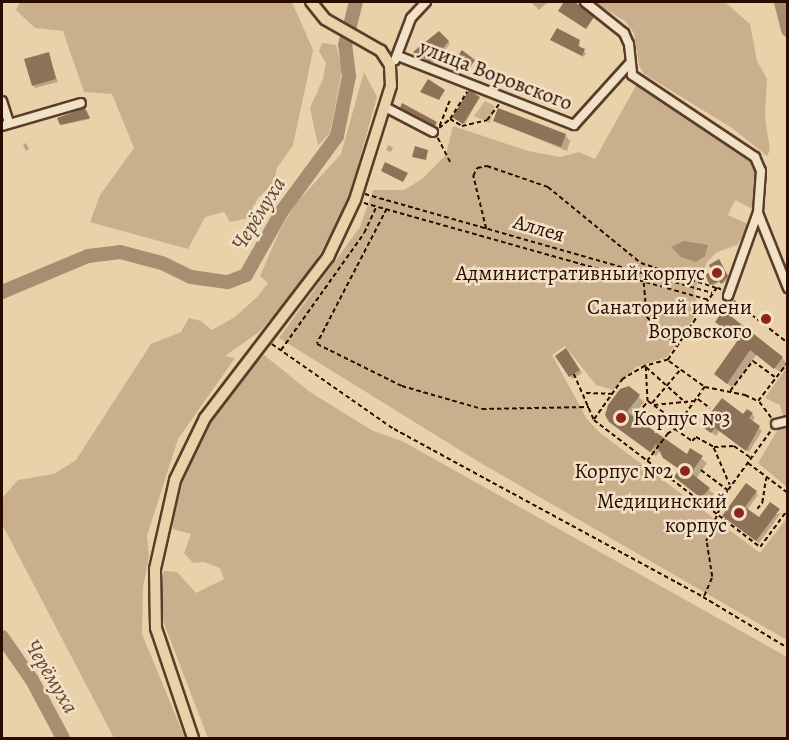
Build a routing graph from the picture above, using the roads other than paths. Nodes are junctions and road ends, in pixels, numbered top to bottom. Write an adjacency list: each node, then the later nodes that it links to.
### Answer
1 (311, 2): 4 (main road)
2 (426, 2): 4 (street)
3 (585, 2): 5 (street)
4 (394, 61): 5 (street, улица Воровского); 8 (main road)
5 (628, 65): 11 (street)
6 (2, 101): 9 (street)
7 (81, 103): 9 (street)
8 (385, 107): 10 (street); 16 (main road)
9 (5, 124)
10 (436, 130)
11 (758, 212): 12 (street); 13 (street)
12 (788, 288)
13 (728, 296)
14 (788, 421): 15 (street)
15 (776, 424)
16 (193, 738)

